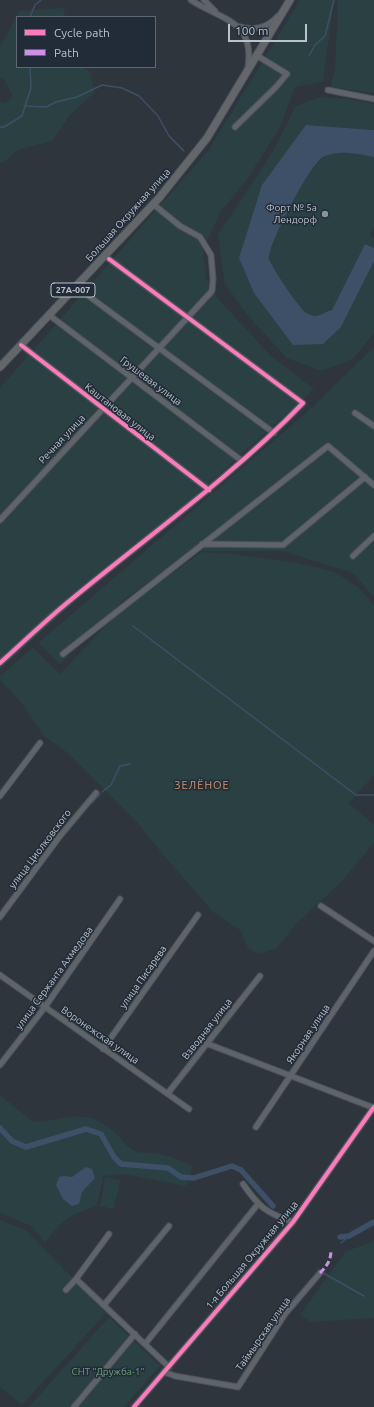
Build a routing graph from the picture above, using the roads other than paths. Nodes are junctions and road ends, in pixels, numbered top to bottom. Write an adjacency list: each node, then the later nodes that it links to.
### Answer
1 (191, 0): 5 (street)
2 (204, 0): 5 (street)
3 (290, 0): 4 (highway, Большая Окружная улица / 27А-007)
4 (283, 11): 6 (street); 7 (highway, Большая Окружная улица / 27А-007)
5 (216, 12): 6 (street)
6 (236, 26): 8 (street)
7 (256, 55): 8 (highway, Большая Окружная улица / 27А-007); 11 (street)
8 (248, 70): 12 (highway, Большая Окружная улица / 27А-007)
9 (328, 90): 10 (street)
10 (374, 99)
11 (235, 127)
12 (153, 204): 15 (highway, Большая Окружная улица / 27А-007); 16 (street, Речная улица)
13 (109, 259): 16 (street)
14 (90, 297): 18 (street)
15 (49, 315): 17 (highway, Большая Окружная улица / 27А-007); 20 (street, Грушевая улица)
16 (188, 317): 18 (street, Речная улица); 24 (street)
17 (21, 345): 19 (highway, Большая Окружная улица / 27А-007); 21 (street, Каштановая улица)
18 (159, 347): 20 (street, Речная улица); 24 (street)
19 (0, 367)
20 (131, 378): 21 (street, Речная улица); 25 (street, Грушевая улица)
21 (103, 408): 28 (street, Каштановая улица); 29 (street, Речная улица)
22 (354, 413): 23 (street)
23 (374, 426)
24 (274, 433): 25 (street)
25 (242, 462): 28 (street)
26 (365, 477): 27 (street); 31 (street); 31 (street)
27 (374, 485)
28 (209, 490): 34 (street)
29 (0, 520)
30 (374, 536): 32 (street)
31 (202, 544): 33 (street)
32 (353, 556)
33 (63, 654)
34 (0, 663)
35 (40, 743): 37 (street)
36 (96, 793): 41 (street, улица Циолковского)
37 (0, 796)
38 (120, 900): 46 (street, улица Сержанта Ахмедова)
39 (321, 906): 42 (street)
40 (198, 915): 48 (street, улица Писарева)
41 (0, 917)
42 (374, 941)
43 (374, 951): 50 (street, Якорная улица)
44 (0, 975): 46 (street, Воронежская улица)
45 (260, 976): 47 (street, Взводная улица)
46 (45, 1007): 48 (street, Воронежская улица); 49 (street, улица Сержанта Ахмедова)
47 (208, 1044): 50 (street); 51 (street, Взводная улица)
48 (103, 1049): 51 (street, Воронежская улица)
49 (0, 1065)
50 (291, 1076): 52 (street); 54 (street, Якорная улица)
51 (168, 1093): 53 (street, Воронежская улица)
52 (374, 1108): 57 (street, 1-я Большая Окружная улица)
53 (189, 1109)
54 (256, 1127)
55 (243, 1184): 56 (street)
56 (258, 1204): 57 (street); 65 (street)
57 (293, 1222): 66 (street, 1-я Большая Окружная улица)
58 (169, 1226): 63 (street)
59 (109, 1234): 61 (street)
60 (320, 1273): 67 (street, Таймырская улица)
61 (76, 1279): 62 (street); 63 (street)
62 (66, 1290)
63 (104, 1305): 64 (street)
64 (135, 1334): 65 (street); 68 (street)
65 (145, 1344): 66 (street)
66 (169, 1367): 67 (street, 1-я Большая Окружная улица)
67 (164, 1372): 69 (street, 1-я Большая Окружная улица)
68 (74, 1407)
69 (134, 1407)

